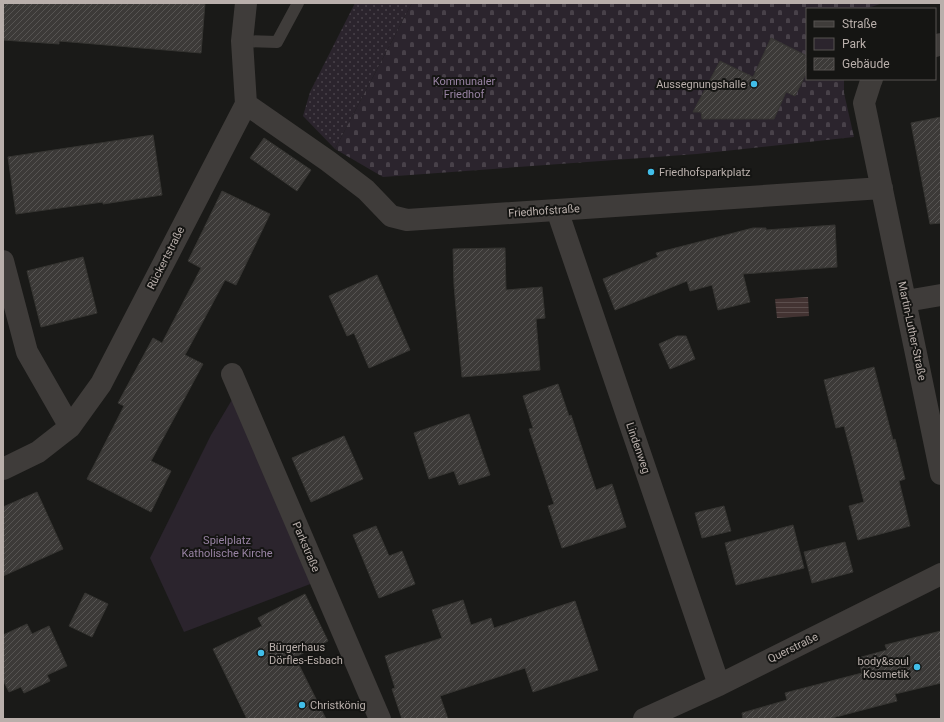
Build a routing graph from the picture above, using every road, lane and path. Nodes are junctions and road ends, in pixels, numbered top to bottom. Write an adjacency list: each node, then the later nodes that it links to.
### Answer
1 (246, 3): 3 (street)
2 (298, 3): 3 (lane)
3 (242, 41): 5 (street)
4 (871, 80): 6 (street, Martin-Luther-Straße)
5 (246, 104): 7 (street, Friedhofstraße); 12 (street, Rückertstraße)
6 (882, 188): 7 (street, Friedhofstraße); 10 (street, Martin-Luther-Straße)
7 (557, 210): 16 (street, Lindenweg)
8 (3, 261): 12 (street)
9 (941, 295): 10 (street)
10 (906, 301): 14 (street, Martin-Luther-Straße)
11 (232, 374): 17 (street, Parkstraße)
12 (70, 427): 13 (street, Rückertstraße)
13 (3, 469)
14 (941, 474)
15 (941, 574): 16 (street, Querstraße)
16 (719, 685): 18 (street, Querstraße)
17 (380, 719)
18 (644, 719)

